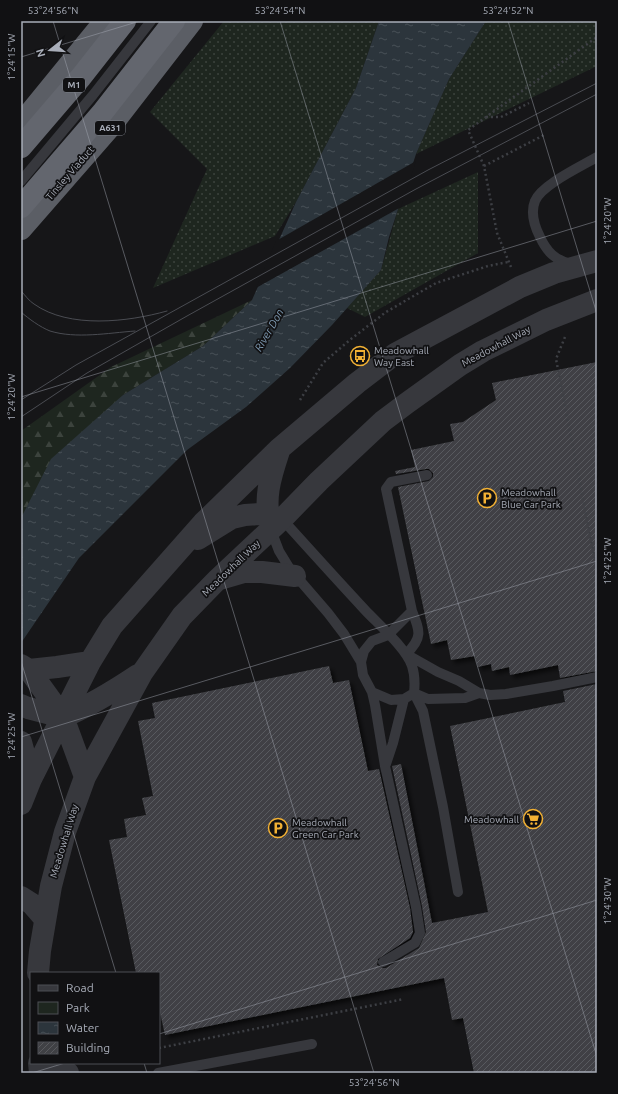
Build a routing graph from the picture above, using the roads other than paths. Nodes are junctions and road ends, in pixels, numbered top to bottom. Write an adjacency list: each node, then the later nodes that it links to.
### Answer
1 (105, 21): 6 (highway)
2 (125, 21): 7 (highway, M1)
3 (151, 21): 9 (lane)
4 (174, 21): 10 (highway, Tinsley Viaduct)
5 (192, 21): 11 (highway, Tinsley Viaduct / A631)
6 (21, 124)
7 (21, 148)
8 (597, 157): 12 (lane)
9 (21, 180)
10 (21, 207)
11 (21, 229)
12 (592, 262): 14 (street)
13 (597, 300): 16 (street, Meadowhall Way)
14 (279, 449): 16 (street); 17 (street)
15 (427, 475): 20 (lane)
16 (274, 521): 17 (street); 18 (lane); 19 (street, Meadowhall Way); 21 (lane)
17 (181, 548): 23 (street)
18 (295, 576): 19 (street); 24 (lane)
19 (218, 579): 26 (street, Meadowhall Way)
20 (412, 610): 21 (lane); 22 (lane)
21 (388, 635): 22 (lane); 24 (lane)
22 (406, 654): 29 (lane); 30 (lane)
23 (90, 662): 25 (street); 33 (street)
24 (361, 662): 28 (lane)
25 (25, 667): 33 (street)
26 (142, 673): 33 (street); 36 (street, Meadowhall Way)
27 (597, 677): 30 (lane)
28 (372, 692): 31 (lane); 35 (lane)
29 (414, 693): 30 (lane); 31 (lane); 39 (lane)
30 (479, 693)
31 (404, 699): 35 (lane)
32 (21, 705): 33 (street)
33 (62, 717): 36 (street); 37 (street)
34 (21, 742): 37 (street)
35 (385, 766): 42 (lane)
36 (85, 777): 41 (street, Meadowhall Way)
37 (31, 779): 38 (street)
38 (21, 804)
39 (458, 892)
40 (21, 897): 41 (street)
41 (45, 919): 43 (street, Meadowhall Way)
42 (383, 962)
43 (38, 972)
44 (312, 1044): 47 (lane)
45 (56, 1064): 46 (street)
46 (68, 1073)
47 (158, 1073)

